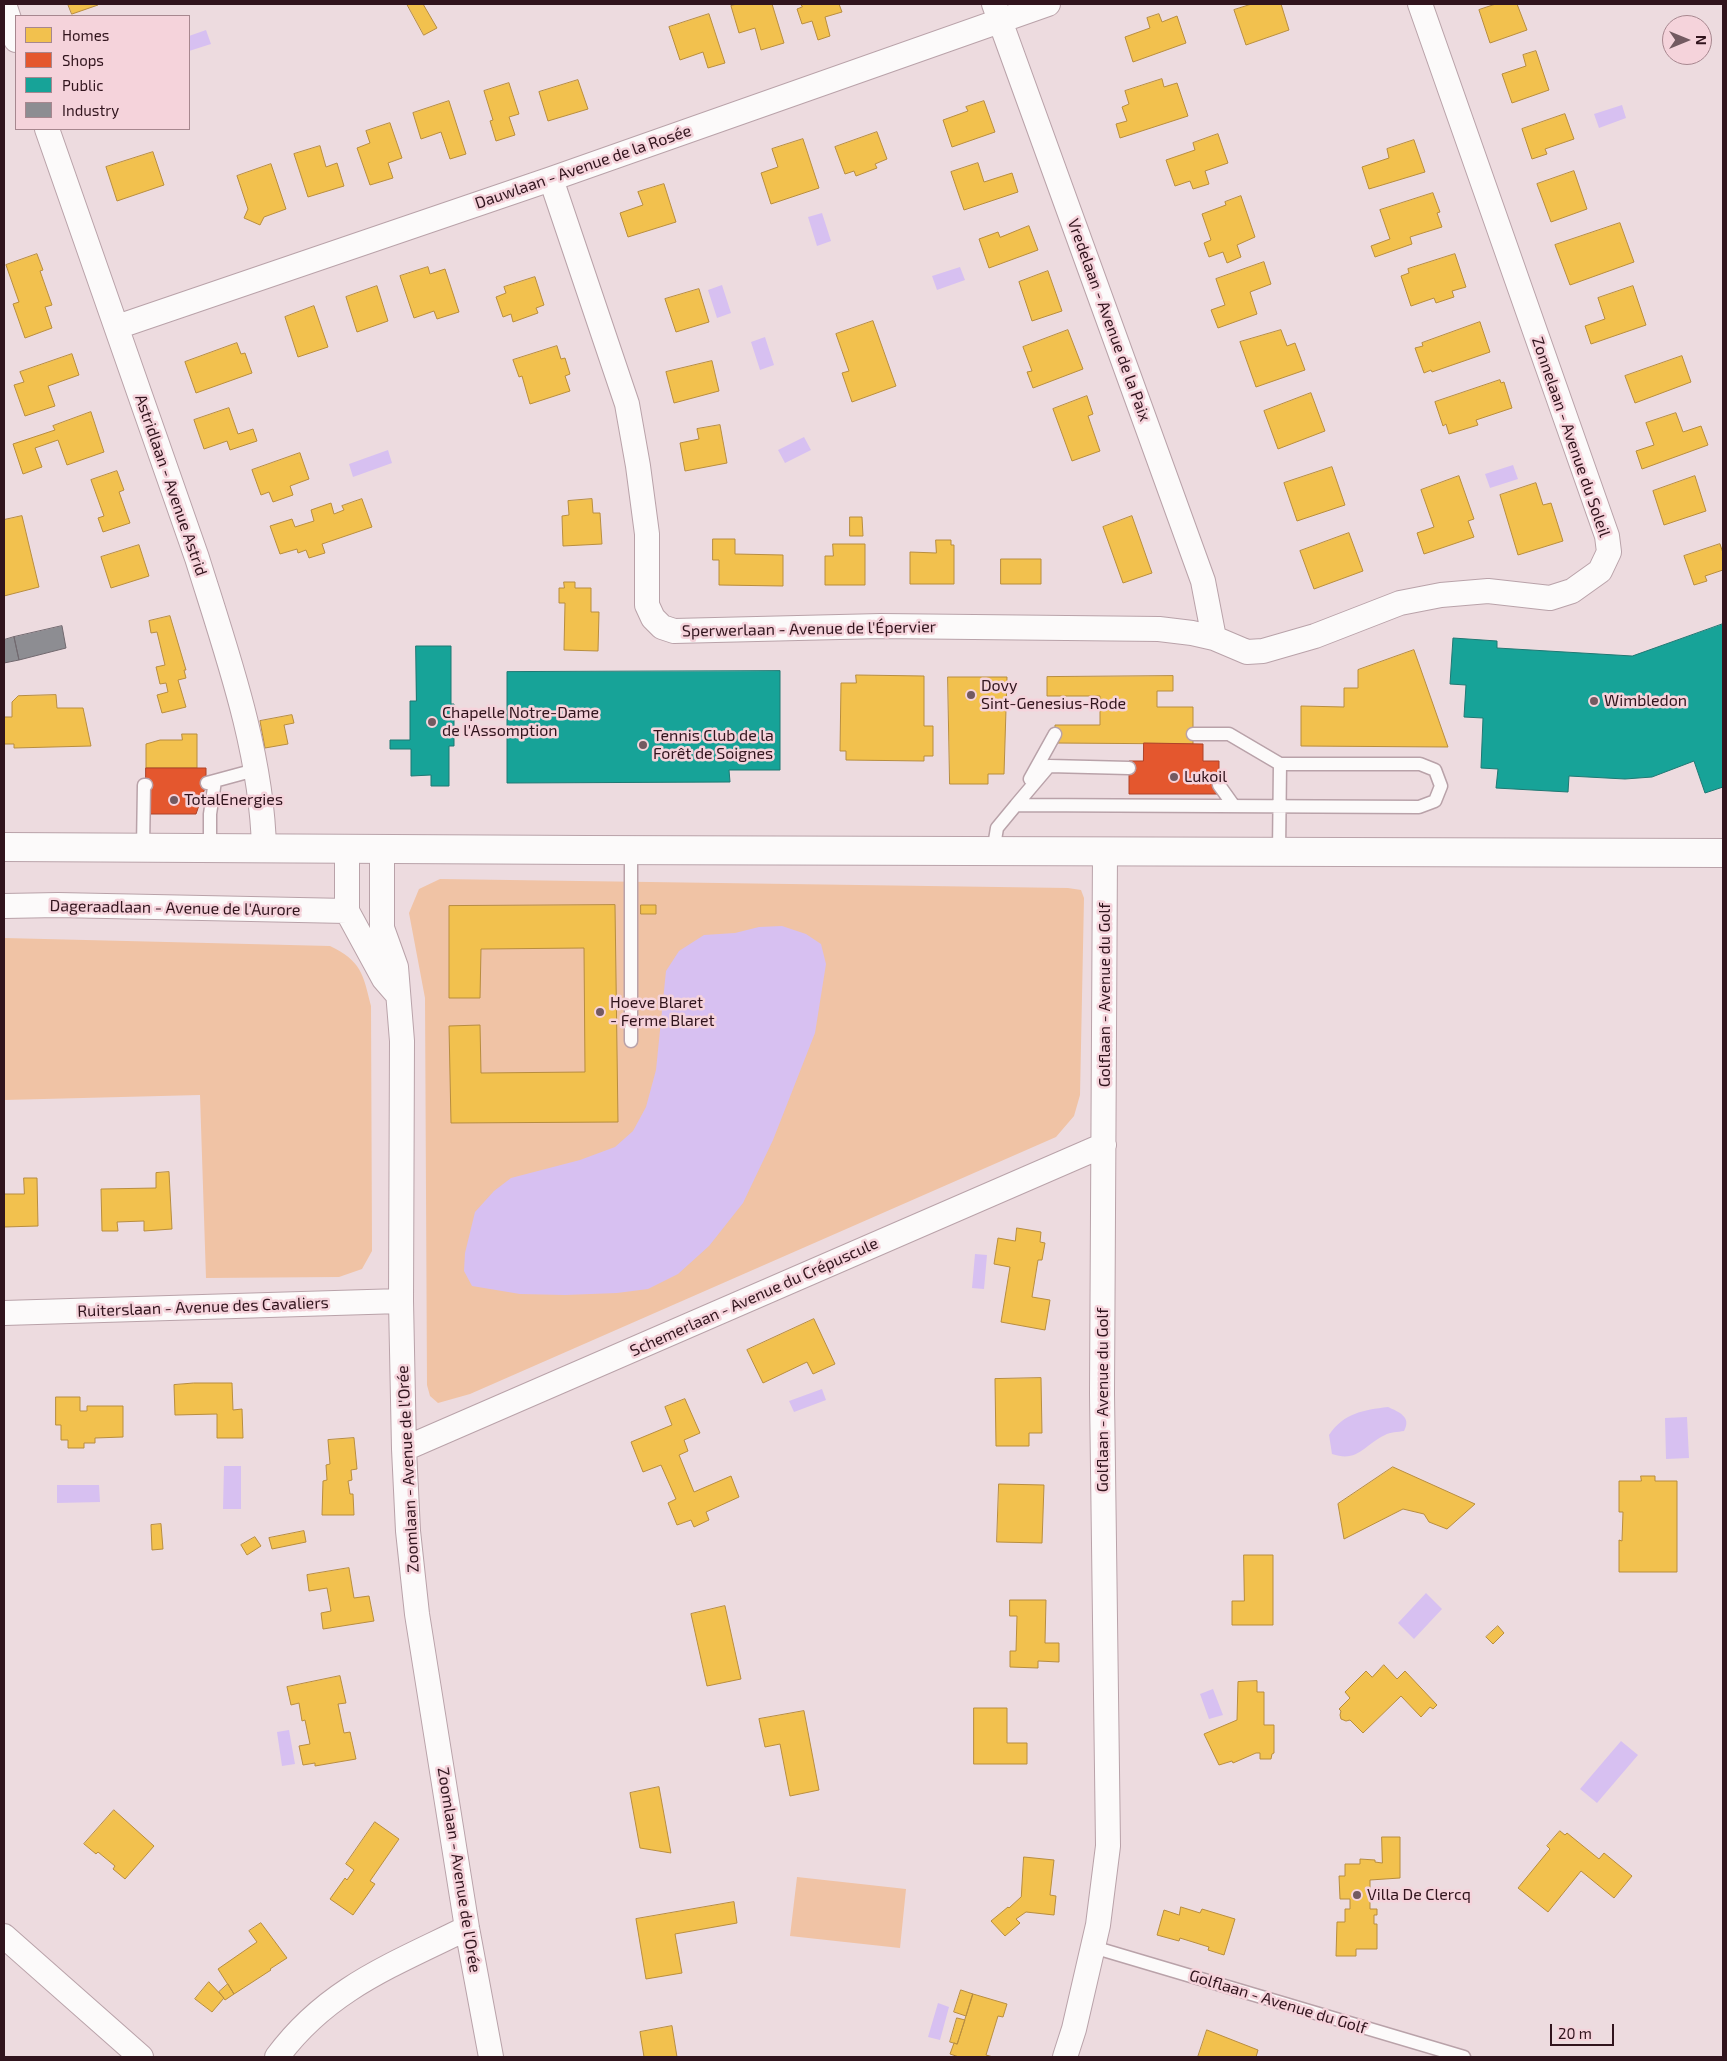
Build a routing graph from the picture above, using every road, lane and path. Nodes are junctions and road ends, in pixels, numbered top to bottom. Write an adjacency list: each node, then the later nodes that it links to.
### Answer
1 (4, 4): 5 (street)
2 (1048, 4): 4 (street, Dauwlaan - Avenue de la Rosée)
3 (1420, 4): 9 (street, Zonnelaan - Avenue du Soleil)
4 (997, 12): 7 (street, Dauwlaan - Avenue de la Rosée); 9 (street, Vredelaan - Avenue de la Paix)
5 (15, 37)
6 (47, 130): 8 (street, Astridlaan - Avenue Astrid)
7 (550, 179): 8 (street, Dauwlaan - Avenue de la Rosée); 9 (street, Sperwerlaan - Avenue de l'Épervier)
8 (117, 327): 14 (street, Astridlaan - Avenue Astrid)
9 (1214, 638)
10 (1055, 734): 17 (lane)
11 (1193, 734): 12 (lane)
12 (1280, 764): 19 (lane); 19 (lane)
13 (1129, 768): 17 (lane)
14 (255, 770): 22 (lane); 23 (street, Astridlaan - Avenue Astrid)
15 (146, 785): 21 (lane)
16 (1219, 785): 18 (lane)
17 (1016, 805): 18 (lane); 27 (lane)
18 (1234, 806): 19 (lane)
19 (1280, 807): 29 (lane)
20 (4, 847): 21 (main road)
21 (142, 848): 22 (main road)
22 (210, 849): 23 (main road)
23 (264, 849): 24 (main road)
24 (347, 849): 25 (main road); 32 (street)
25 (382, 850): 26 (main road); 33 (street, Zoomlaan - Avenue de l'Orée)
26 (631, 850): 27 (main road); 34 (lane)
27 (994, 852): 28 (main road)
28 (1105, 852): 29 (main road); 35 (street, Golflaan - Avenue du Golf)
29 (1279, 852): 30 (main road)
30 (1723, 853)
31 (4, 906): 32 (street, Dageraadlaan - Avenue de l'Aurore)
32 (347, 911): 33 (street)
33 (397, 994): 36 (street, Zoomlaan - Avenue de l'Orée)
34 (631, 1040)
35 (1104, 1144): 38 (street, Schemerlaan - Avenue du Crépuscule); 41 (street, Golflaan - Avenue du Golf)
36 (402, 1301): 37 (street, Ruiterslaan - Avenue des Cavaliers); 38 (street, Zoomlaan - Avenue de l'Orée)
37 (4, 1313)
38 (404, 1449): 39 (street, Zoomlaan - Avenue de l'Orée)
39 (467, 1928): 43 (street); 44 (street, Zoomlaan - Avenue de l'Orée)
40 (4, 1936): 42 (street)
41 (1093, 1947): 45 (street, Golflaan - Avenue du Golf); 46 (lane, Golflaan - Avenue du Golf)
42 (141, 2057)
43 (277, 2057)
44 (491, 2057)
45 (1064, 2057)
46 (1464, 2057)

